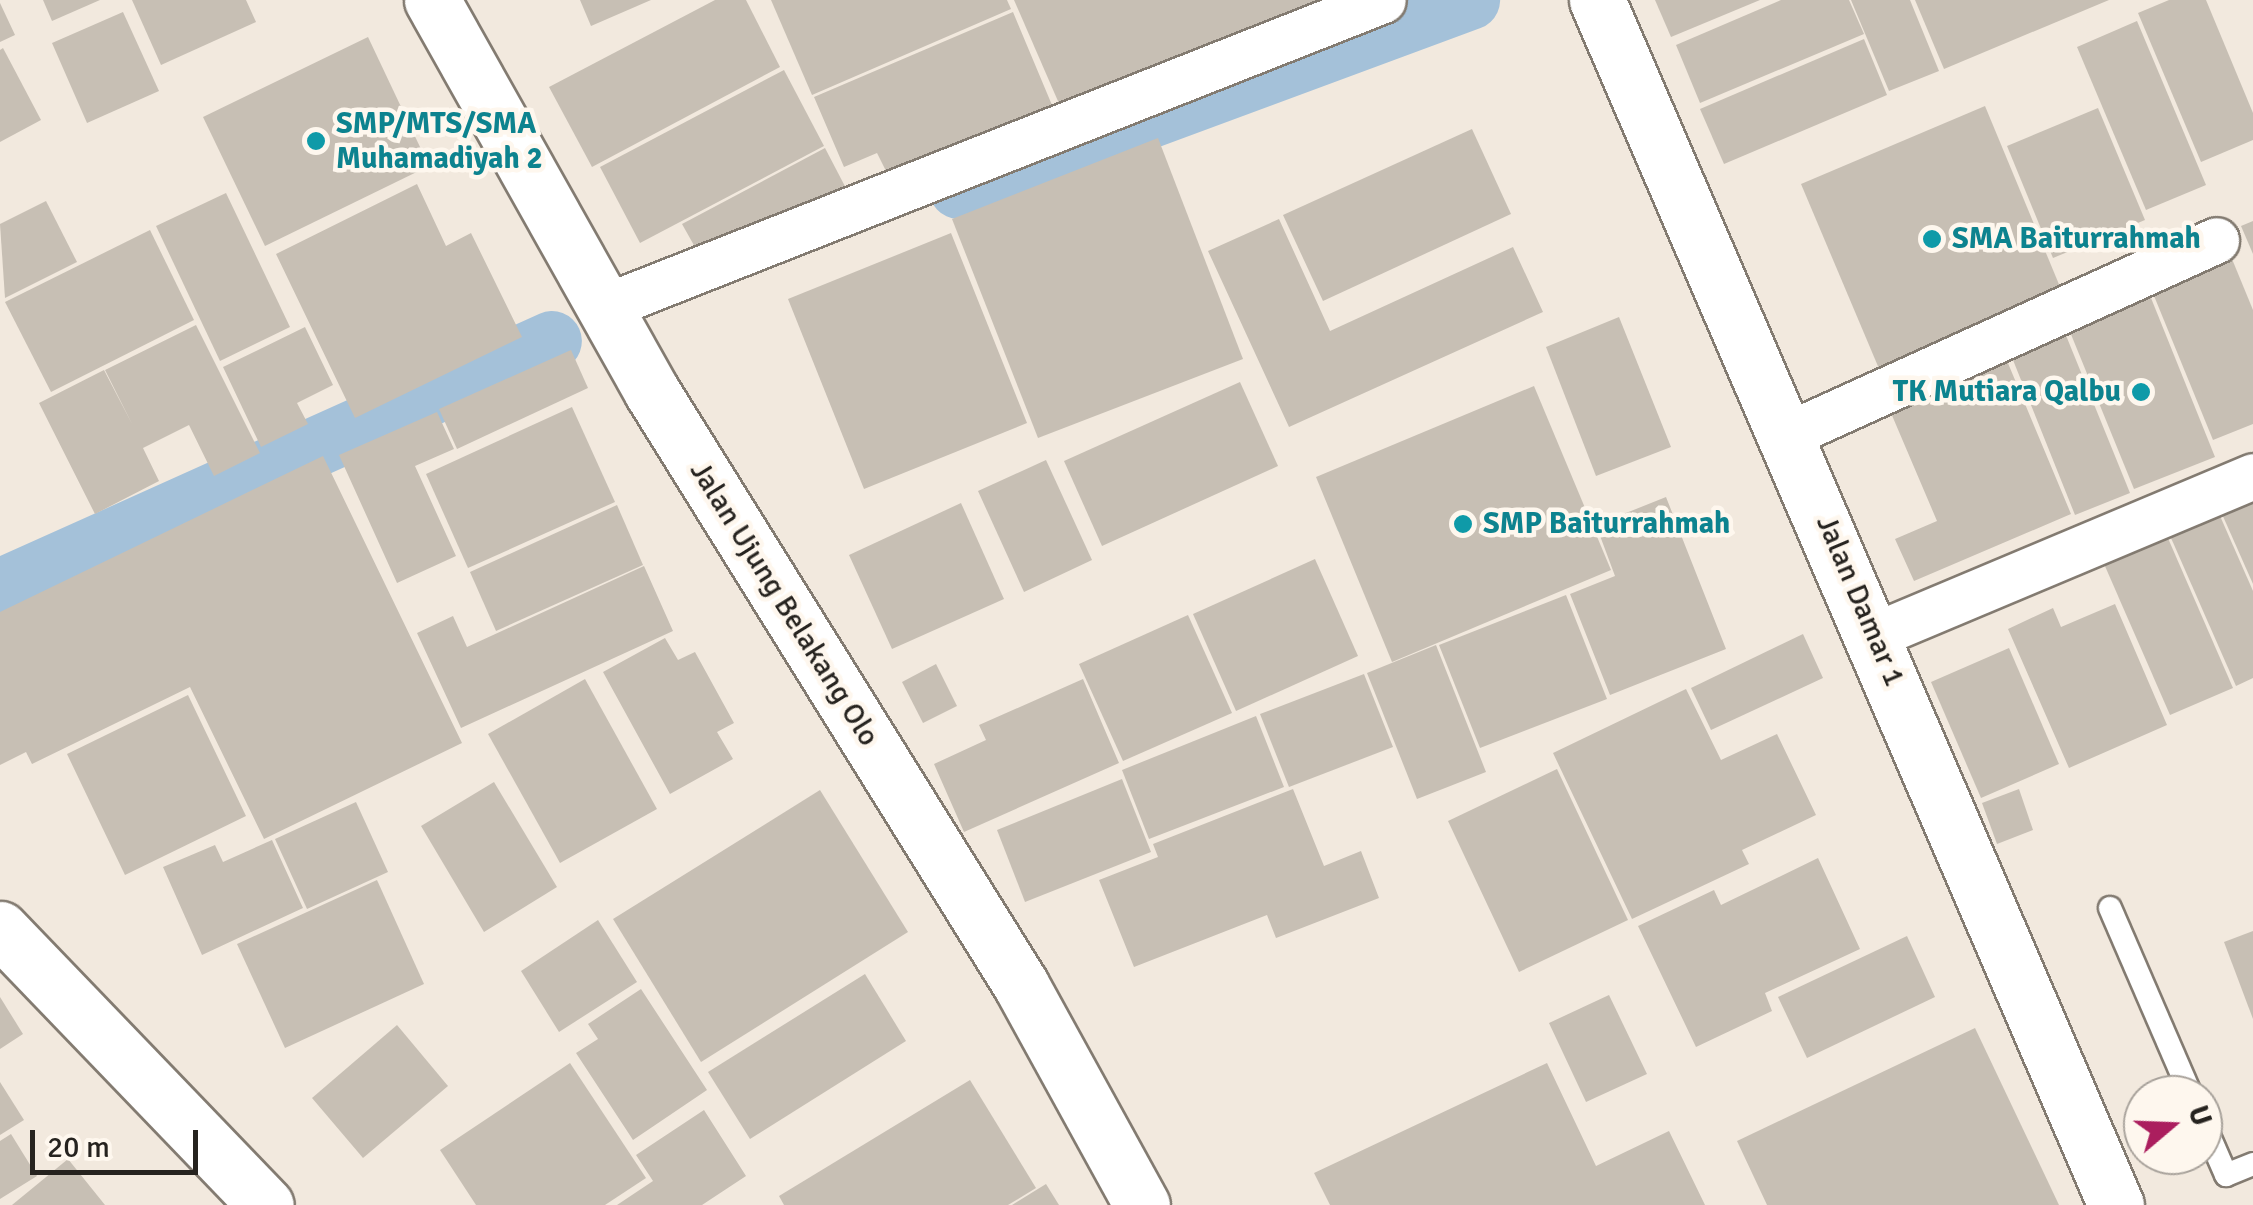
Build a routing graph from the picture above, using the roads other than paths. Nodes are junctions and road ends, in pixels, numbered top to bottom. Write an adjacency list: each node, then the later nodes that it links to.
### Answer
1 (432, 0): 5 (street, Jalan Ujung Belakang Olo)
2 (1383, 0): 5 (street)
3 (1596, 0): 6 (street, Jalan Damar 1)
4 (2216, 240): 6 (street)
5 (606, 311): 15 (street, Jalan Ujung Belakang Olo)
6 (1789, 434): 8 (street, Jalan Damar 1)
7 (2253, 476): 8 (street)
8 (1875, 635): 16 (street, Jalan Damar 1)
9 (2110, 908): 11 (lane)
10 (0, 929): 14 (street)
11 (2182, 1075)
12 (2253, 1164): 13 (lane)
13 (2223, 1168)
14 (266, 1205)
15 (1142, 1205)
16 (2116, 1205)

